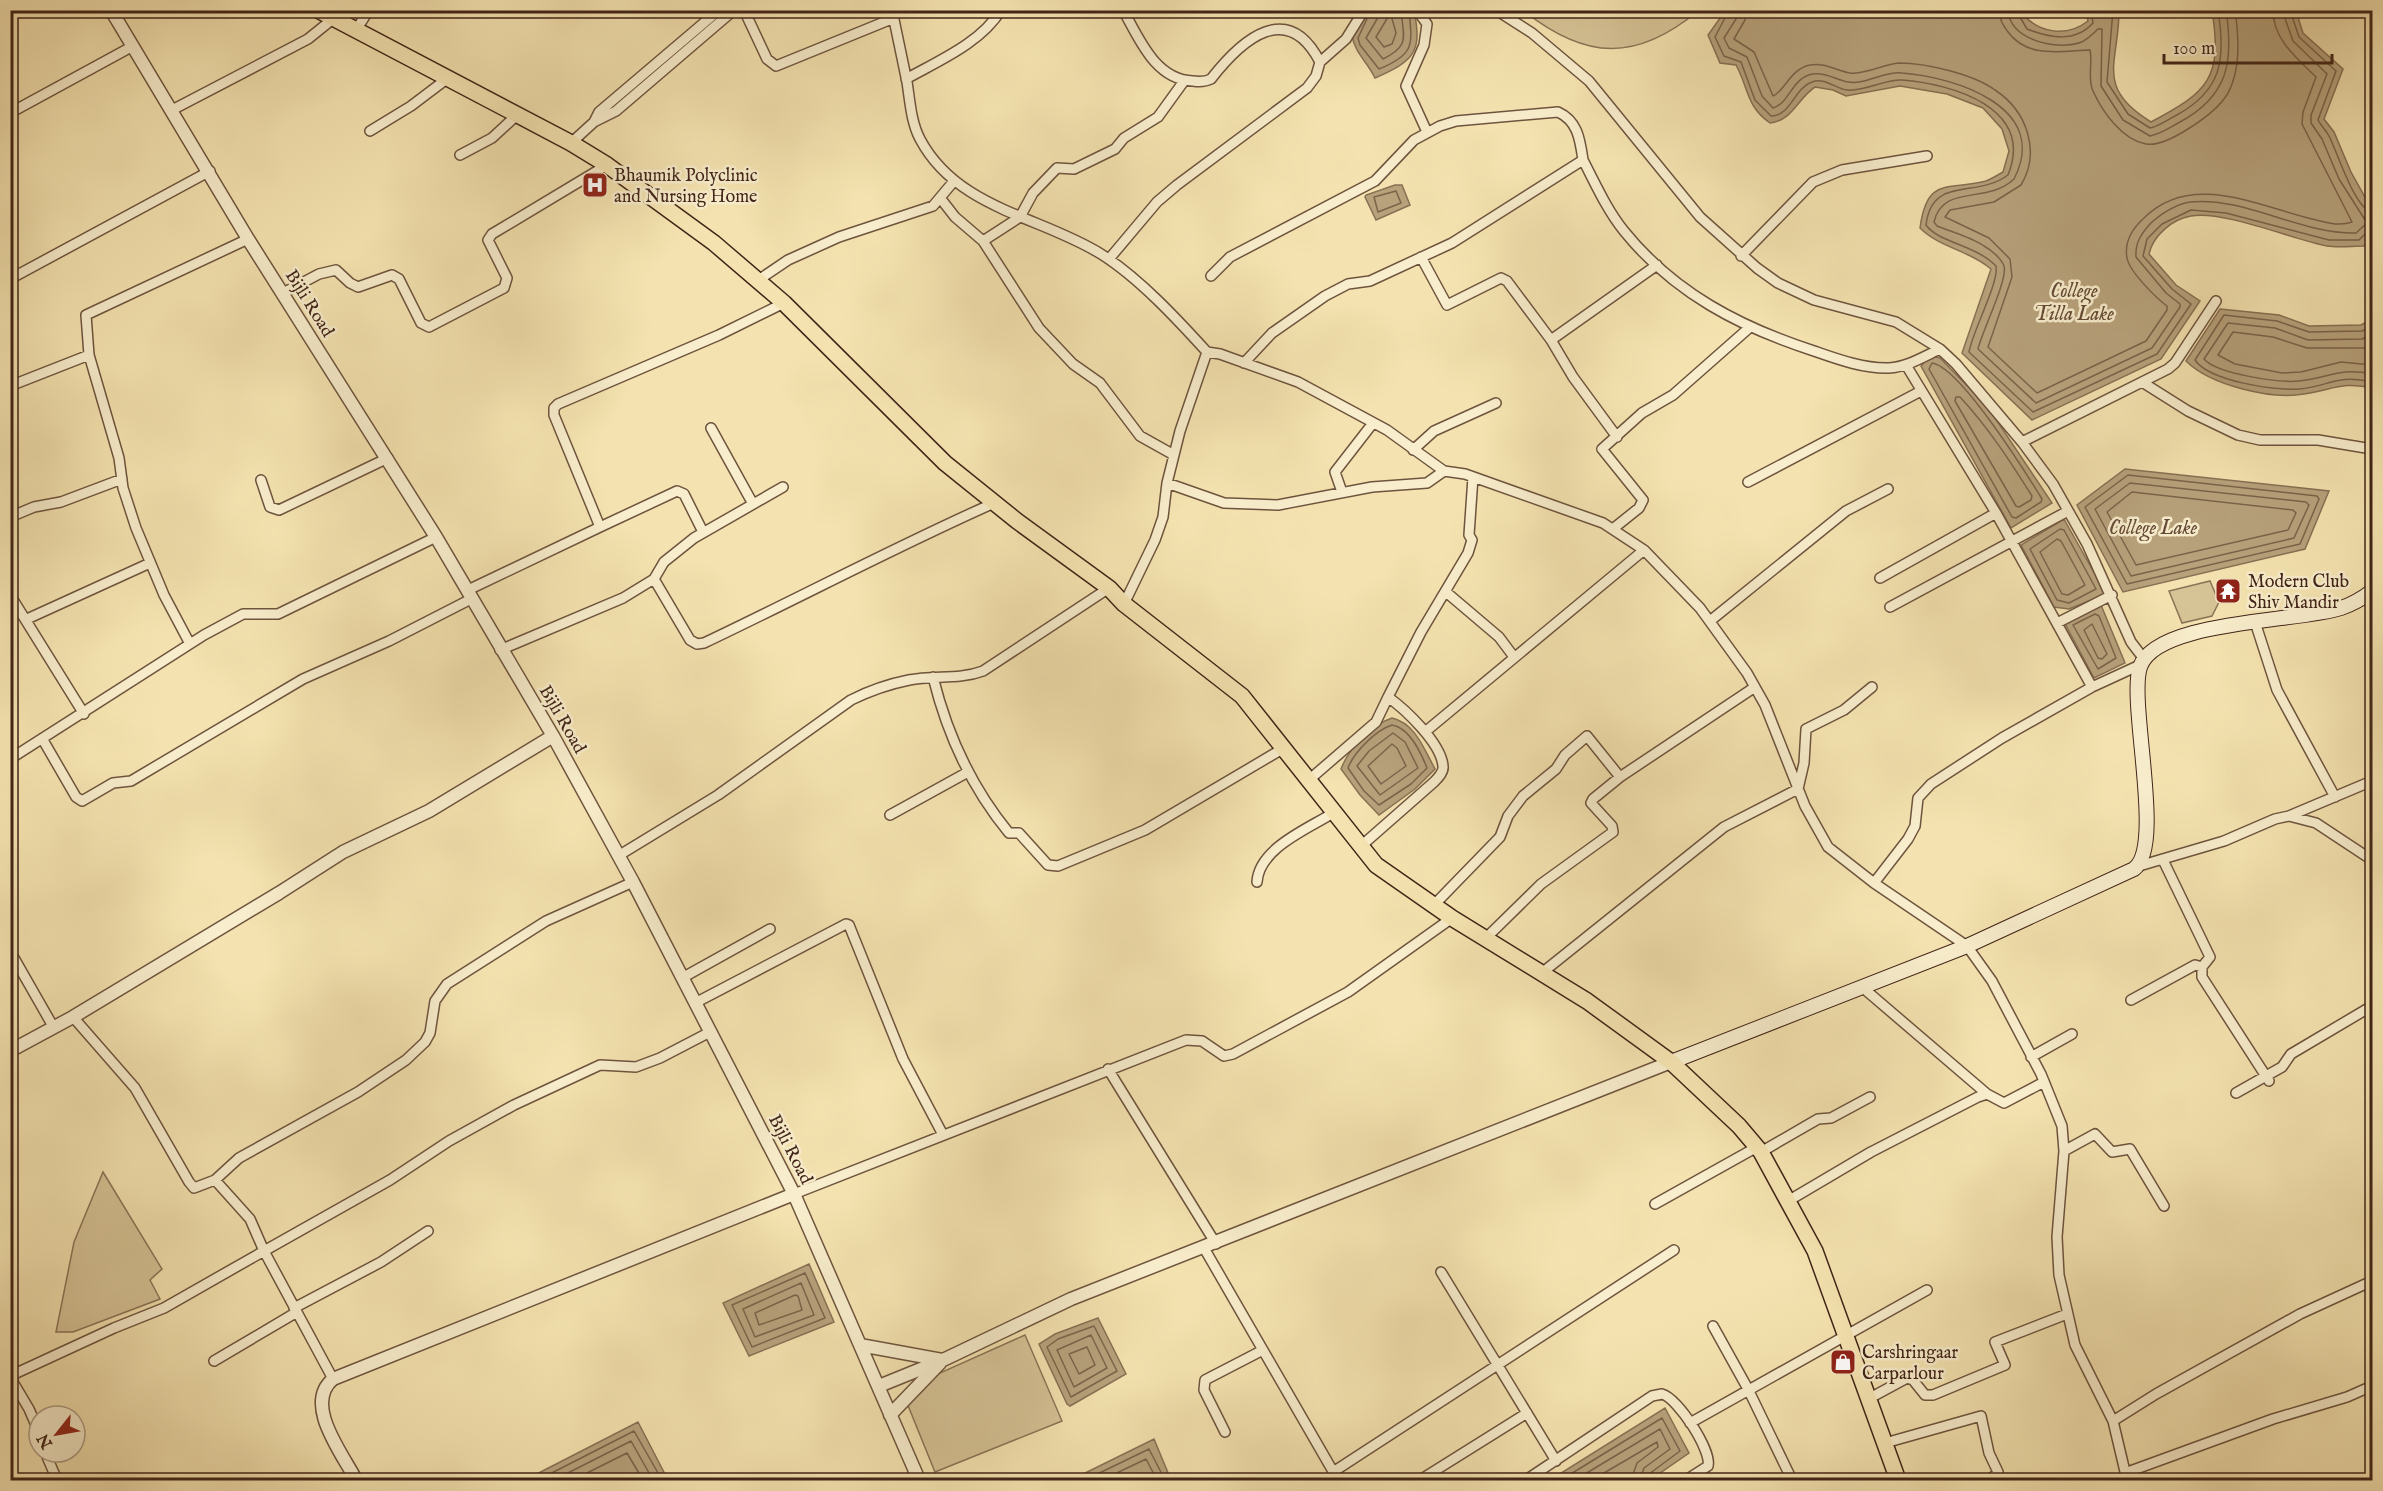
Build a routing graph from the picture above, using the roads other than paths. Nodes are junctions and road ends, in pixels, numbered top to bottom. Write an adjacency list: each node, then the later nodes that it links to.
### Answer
1 (111, 10): 15 (street, Bijli Road)
2 (318, 10): 13 (main road)
3 (369, 10): 14 (street)
4 (719, 10): 23 (street)
5 (734, 10): 23 (street)
6 (744, 10): 12 (street)
7 (1001, 10): 18 (street)
8 (1122, 10): 19 (street)
9 (1364, 10): 16 (street)
10 (1417, 10): 25 (street)
11 (1496, 10): 37 (street)
12 (893, 14): 18 (street)
13 (333, 18): 14 (main road); 20 (street)
14 (356, 30): 17 (main road)
15 (133, 46): 20 (street, Bijli Road); 21 (street)
16 (1320, 62): 19 (street); 39 (street)
17 (448, 78): 22 (main road); 24 (street)
18 (906, 79): 32 (street)
19 (1184, 81): 34 (street)
20 (172, 110): 31 (street, Bijli Road)
21 (10, 113)
22 (517, 115): 26 (main road); 27 (street)
23 (594, 122): 26 (street)
24 (369, 131)
25 (1427, 132): 29 (street); 41 (street)
26 (572, 143): 30 (main road)
27 (460, 155)
28 (1927, 156): 37 (street)
29 (1583, 160): 38 (street); 40 (street)
30 (607, 165): 43 (main road); 44 (street)
31 (210, 171): 35 (street, Bijli Road); 42 (street)
32 (954, 181): 33 (street); 34 (street)
33 (941, 199): 36 (street); 43 (street)
34 (1020, 217): 36 (street); 39 (street)
35 (248, 239): 44 (street, Bijli Road); 51 (street)
36 (983, 241): 64 (street)
37 (1741, 256): 49 (street)
38 (1421, 257): 48 (street); 52 (street)
39 (1109, 259): 50 (street)
40 (1657, 265): 47 (street); 48 (street)
41 (1211, 276)
42 (10, 279)
43 (757, 280): 46 (main road)
44 (283, 293): 65 (street, Bijli Road)
45 (2216, 301): 54 (street)
46 (784, 303): 75 (main road); 80 (street)
47 (1749, 328): 53 (street); 60 (street)
48 (1551, 340): 60 (street)
49 (1940, 349): 53 (street); 61 (street)
50 (1207, 352): 52 (street); 64 (street)
51 (89, 355): 55 (street); 68 (street)
52 (1244, 363): 58 (street)
53 (1906, 365): 56 (street)
54 (2142, 382): 61 (street); 62 (street)
55 (10, 386)
56 (1922, 391): 70 (street); 78 (street)
57 (1496, 403): 63 (street)
58 (1373, 423): 63 (street); 74 (street)
59 (711, 428): 76 (street)
60 (1617, 437): 81 (street)
61 (2022, 442): 77 (street)
62 (2373, 449)
63 (1413, 450): 66 (street)
64 (1174, 455): 71 (street)
65 (387, 458): 69 (street); 83 (street, Bijli Road)
66 (1444, 471): 67 (street); 74 (street)
67 (1473, 477): 81 (street); 91 (street)
68 (122, 479): 79 (street); 86 (street)
69 (261, 480)
70 (1748, 482)
71 (1167, 483): 74 (street); 95 (street)
72 (783, 487): 76 (street)
73 (1888, 489): 99 (street)
74 (1342, 492)
75 (994, 503): 88 (street); 89 (main road)
76 (753, 504): 82 (street)
77 (2068, 510): 84 (street); 94 (street)
78 (1996, 513): 84 (street); 87 (street)
79 (10, 517)
80 (600, 527): 82 (street); 92 (street)
81 (1614, 528): 85 (street)
82 (703, 532): 88 (street)
83 (436, 537): 92 (street, Bijli Road); 101 (street)
84 (2012, 542): 96 (street); 98 (street)
85 (1644, 550): 99 (street); 103 (street)
86 (150, 563): 97 (street); 101 (street)
87 (1880, 578)
88 (654, 579): 102 (street)
89 (1109, 588): 95 (main road); 105 (street)
90 (2373, 591): 100 (main road)
91 (1446, 592): 103 (street); 109 (street)
92 (471, 594): 102 (street, Bijli Road); 113 (street)
93 (10, 595): 97 (street)
94 (2112, 595): 98 (street); 104 (street)
95 (1125, 604): 114 (main road)
96 (1890, 607)
97 (27, 619): 110 (street)
98 (2061, 620): 108 (street)
99 (1710, 621): 106 (street)
100 (2255, 622): 104 (main road); 121 (street)
101 (190, 644): 110 (street)
102 (500, 650): 112 (street, Bijli Road)
103 (1514, 657): 111 (street)
104 (2143, 662): 108 (street); 129 (main road)
105 (933, 678): 116 (street); 126 (street)
106 (1755, 687): 117 (street); 120 (street)
107 (1872, 687): 120 (street)
108 (2092, 687): 132 (street)
109 (1388, 698): 111 (street); 118 (street)
110 (84, 714): 113 (street)
111 (1425, 732): 125 (street)
112 (553, 736): 126 (street, Bijli Road); 146 (street)
113 (43, 740): 115 (street)
114 (1284, 748): 116 (street); 118 (main road)
115 (10, 759)
116 (968, 772): 123 (street)
117 (1620, 777): 133 (street); 136 (street)
118 (1310, 779): 122 (main road)
119 (2373, 781): 121 (street)
120 (1798, 789): 132 (street); 140 (street)
121 (2335, 797): 124 (street)
122 (1334, 813): 125 (main road); 131 (street)
123 (890, 815)
124 (2289, 816): 127 (street); 128 (street)
125 (1360, 847): 133 (main road)
126 (618, 856): 130 (street, Bijli Road)
127 (2163, 860): 129 (street); 139 (street)
128 (2373, 860)
129 (2139, 866): 137 (main road)
130 (633, 882): 141 (street, Bijli Road); 162 (street)
131 (1257, 882)
132 (1874, 883): 137 (street)
133 (1433, 906): 134 (main road)
134 (1452, 918): 136 (main road); 153 (street)
135 (770, 929): 141 (street)
136 (1486, 938): 140 (main road)
137 (1967, 946): 142 (main road); 151 (street)
138 (10, 951): 147 (street)
139 (2202, 967): 143 (street); 154 (street)
140 (1543, 972): 152 (main road)
141 (682, 978): 144 (street, Bijli Road)
142 (1862, 987): 152 (main road); 156 (street)
143 (2132, 1000)
144 (695, 1003): 148 (street, Bijli Road); 159 (street)
145 (2373, 1006): 154 (street)
146 (73, 1017): 147 (street); 162 (street)
147 (54, 1028): 150 (street)
148 (710, 1032): 163 (street, Bijli Road); 169 (street)
149 (2072, 1034): 151 (street)
150 (10, 1051)
151 (2031, 1057): 155 (street)
152 (1671, 1062): 160 (main road); 168 (street)
153 (1108, 1069): 159 (street); 168 (street)
154 (2268, 1079): 157 (street)
155 (2044, 1082): 156 (street); 161 (street)
156 (1987, 1094): 164 (street)
157 (2236, 1094)
158 (1870, 1097): 160 (street)
159 (942, 1133): 163 (street)
160 (1759, 1150): 164 (main road); 165 (street)
161 (2064, 1151): 166 (street); 175 (street)
162 (215, 1180): 169 (street)
163 (794, 1194): 178 (street, Bijli Road); 184 (street)
164 (1788, 1201): 177 (main road)
165 (1655, 1204)
166 (2164, 1206)
167 (428, 1231): 174 (street)
168 (1210, 1246): 179 (street); 180 (street)
169 (264, 1251): 174 (street); 183 (street)
170 (1674, 1251): 182 (street)
171 (1441, 1272): 182 (street)
172 (2373, 1281): 192 (street)
173 (1927, 1290): 177 (street)
174 (296, 1310): 181 (street); 184 (street)
175 (2067, 1314): 188 (street); 192 (street)
176 (1713, 1326): 187 (street)
177 (1846, 1334): 187 (street); 188 (main road)
178 (860, 1345): 180 (street); 185 (street, Bijli Road)
179 (1263, 1350): 194 (street); 198 (street)
180 (943, 1360): 185 (street); 191 (street)
181 (214, 1361)
182 (1497, 1365): 190 (street); 198 (street)
183 (10, 1377): 189 (street)
184 (333, 1379): 201 (street)
185 (879, 1386): 191 (street, Bijli Road)
186 (2373, 1386): 199 (street)
187 (1748, 1389): 193 (street); 206 (street)
188 (1870, 1398): 195 (main road)
189 (27, 1406)
190 (1527, 1413): 196 (street); 203 (street)
191 (890, 1415): 202 (street, Bijli Road)
192 (2113, 1421): 199 (street)
193 (1690, 1423): 196 (street); 205 (street)
194 (1225, 1432)
195 (1885, 1443): 207 (main road); 208 (street)
196 (1556, 1461): 204 (street)
197 (50, 1464): 200 (street)
198 (1336, 1476)
199 (2126, 1477)
200 (57, 1480)
201 (356, 1480)
202 (919, 1480)
203 (1420, 1480)
204 (1526, 1480)
205 (1686, 1480)
206 (1792, 1480)
207 (1898, 1480)
208 (1990, 1480)

